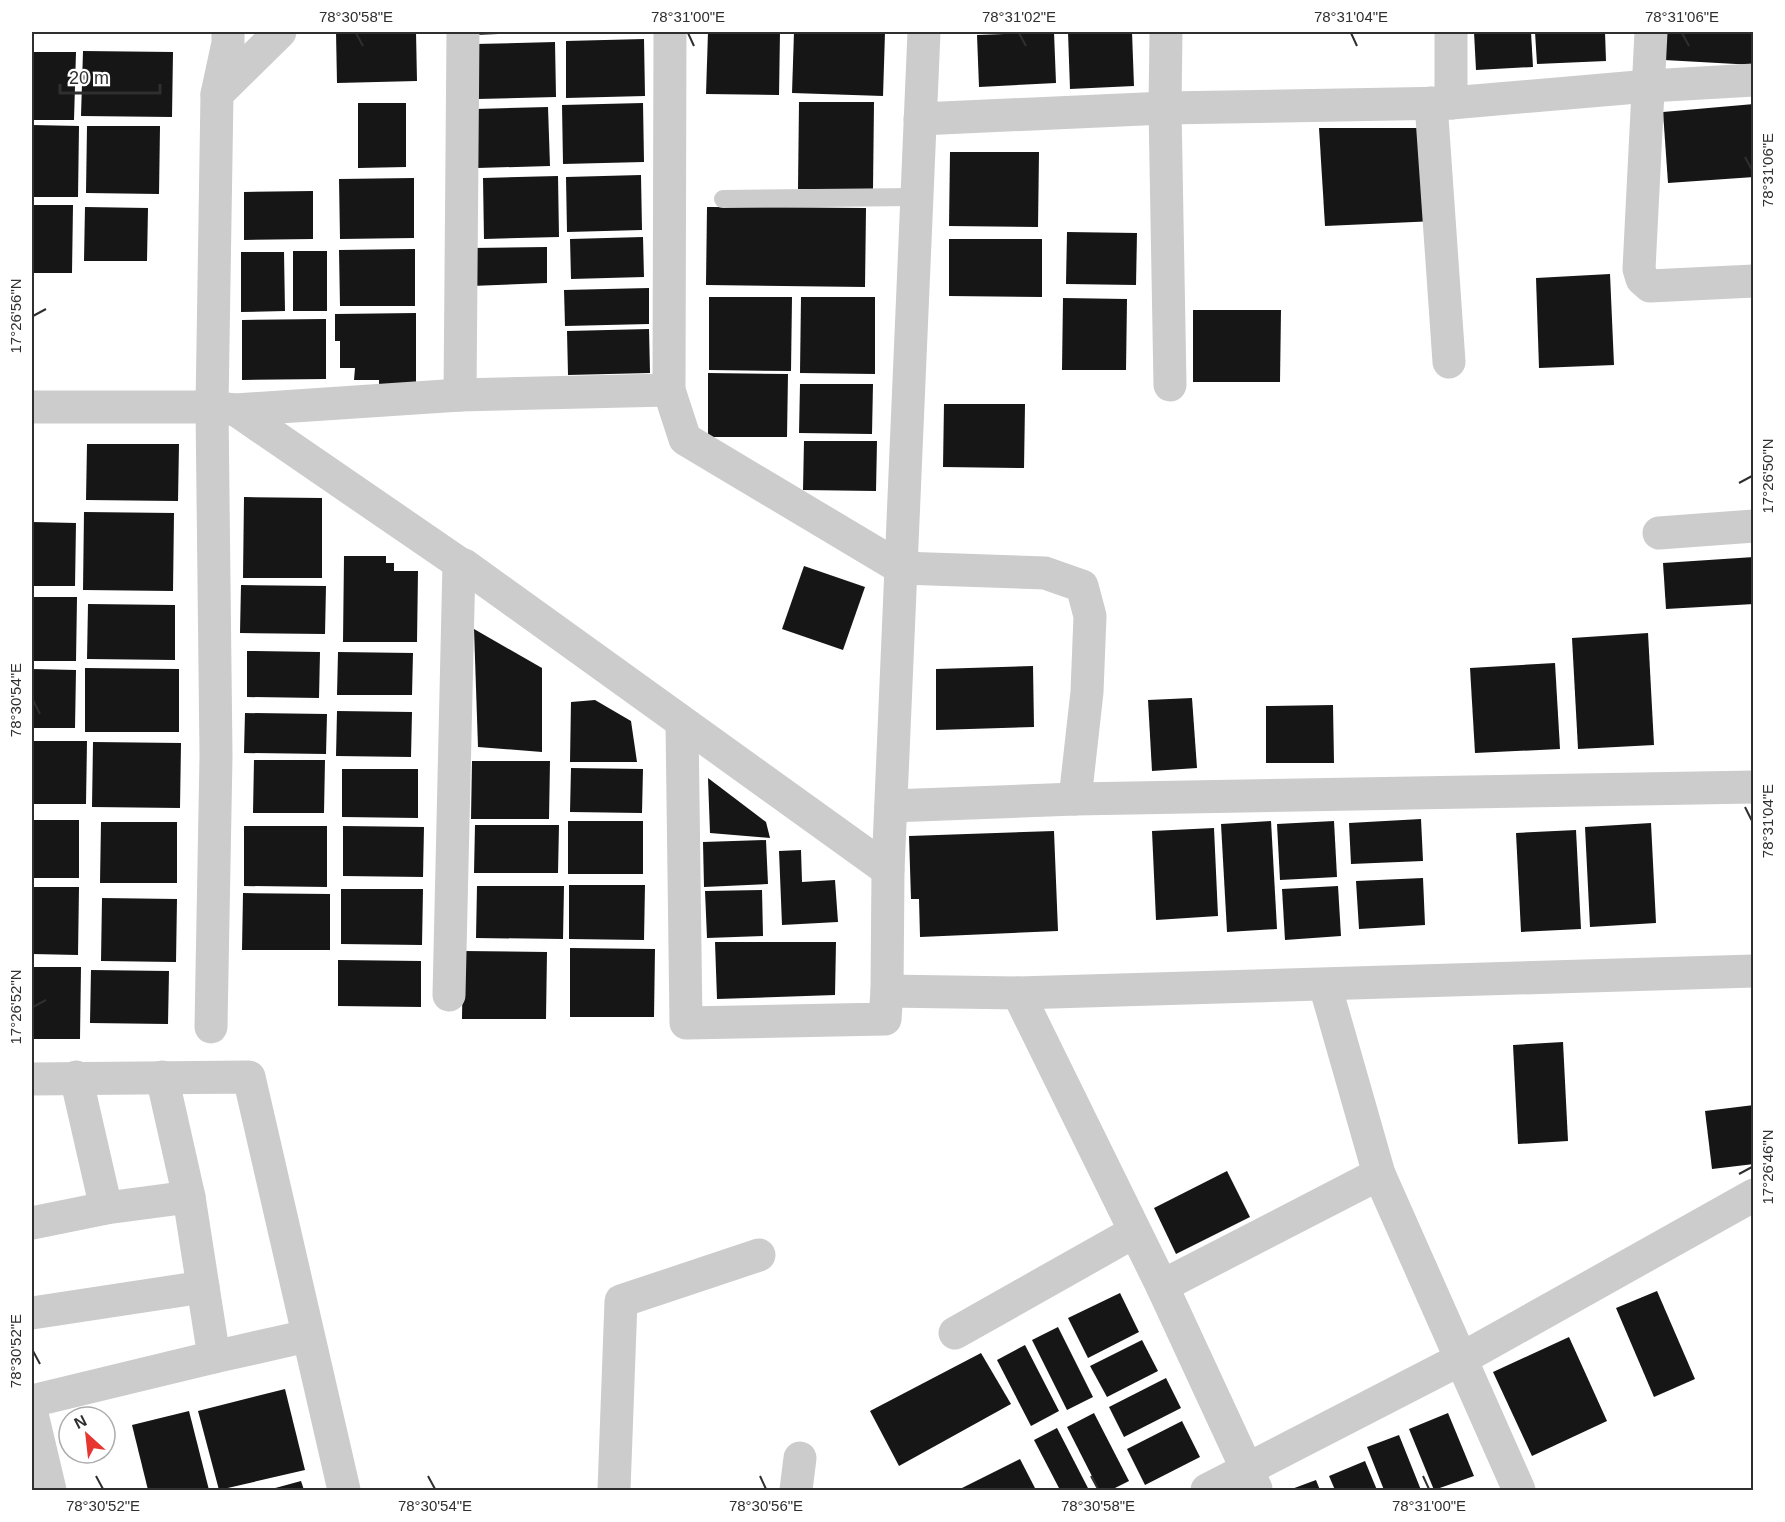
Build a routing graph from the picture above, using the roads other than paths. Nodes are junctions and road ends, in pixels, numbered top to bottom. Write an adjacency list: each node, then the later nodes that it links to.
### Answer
1 (228, 32): 11 (street)
2 (280, 32): 11 (street)
3 (463, 32): 21 (street)
4 (670, 32): 20 (street)
5 (924, 32): 14 (street)
6 (1166, 32): 13 (street)
7 (1451, 32): 12 (street)
8 (1651, 32): 10 (street)
9 (1754, 80): 10 (street)
10 (1649, 86): 12 (street); 17 (street)
11 (218, 94): 23 (street)
12 (1441, 103): 13 (street); 18 (street)
13 (1165, 108): 14 (street); 19 (street)
14 (920, 119): 15 (street)
15 (917, 197): 16 (lane); 27 (street)
16 (723, 199)
17 (1754, 281)
18 (1449, 362)
19 (1170, 385)
20 (669, 390): 21 (street); 27 (street)
21 (460, 395): 23 (street)
22 (32, 407): 23 (street)
23 (224, 408): 26 (street); 38 (street)
24 (1754, 526): 25 (street)
25 (1659, 532)
26 (459, 563): 28 (street); 37 (street)
27 (901, 568): 30 (street); 31 (street)
28 (682, 723): 32 (street); 35 (street)
29 (1754, 788): 30 (street)
30 (1075, 800): 31 (street)
31 (891, 806): 32 (street)
32 (888, 870): 35 (street)
33 (1754, 971): 34 (street)
34 (1325, 985): 36 (street); 42 (street)
35 (887, 991): 36 (street)
36 (1018, 993): 47 (street)
37 (449, 995)
38 (211, 1027)
39 (76, 1077): 40 (street); 41 (street); 45 (street)
40 (162, 1077): 44 (street); 53 (street)
41 (32, 1079)
42 (1379, 1174): 49 (street); 55 (street)
43 (1754, 1195): 55 (street)
44 (189, 1197): 45 (street); 50 (street)
45 (106, 1208): 46 (street)
46 (32, 1223)
47 (1134, 1232): 49 (street); 52 (street)
48 (759, 1254): 63 (street)
49 (1162, 1286): 60 (street)
50 (203, 1287): 51 (street); 54 (street)
51 (32, 1313)
52 (955, 1333)
53 (307, 1336): 54 (street); 62 (street)
54 (214, 1357): 56 (street)
55 (1461, 1359): 60 (street); 66 (street)
56 (32, 1401)
57 (32, 1414): 58 (street)
58 (36, 1455): 61 (street)
59 (800, 1458): 64 (street)
60 (1253, 1480): 65 (street)
61 (50, 1491)
62 (344, 1491)
63 (614, 1491)
64 (796, 1491)
65 (1207, 1491)
66 (1519, 1491)

